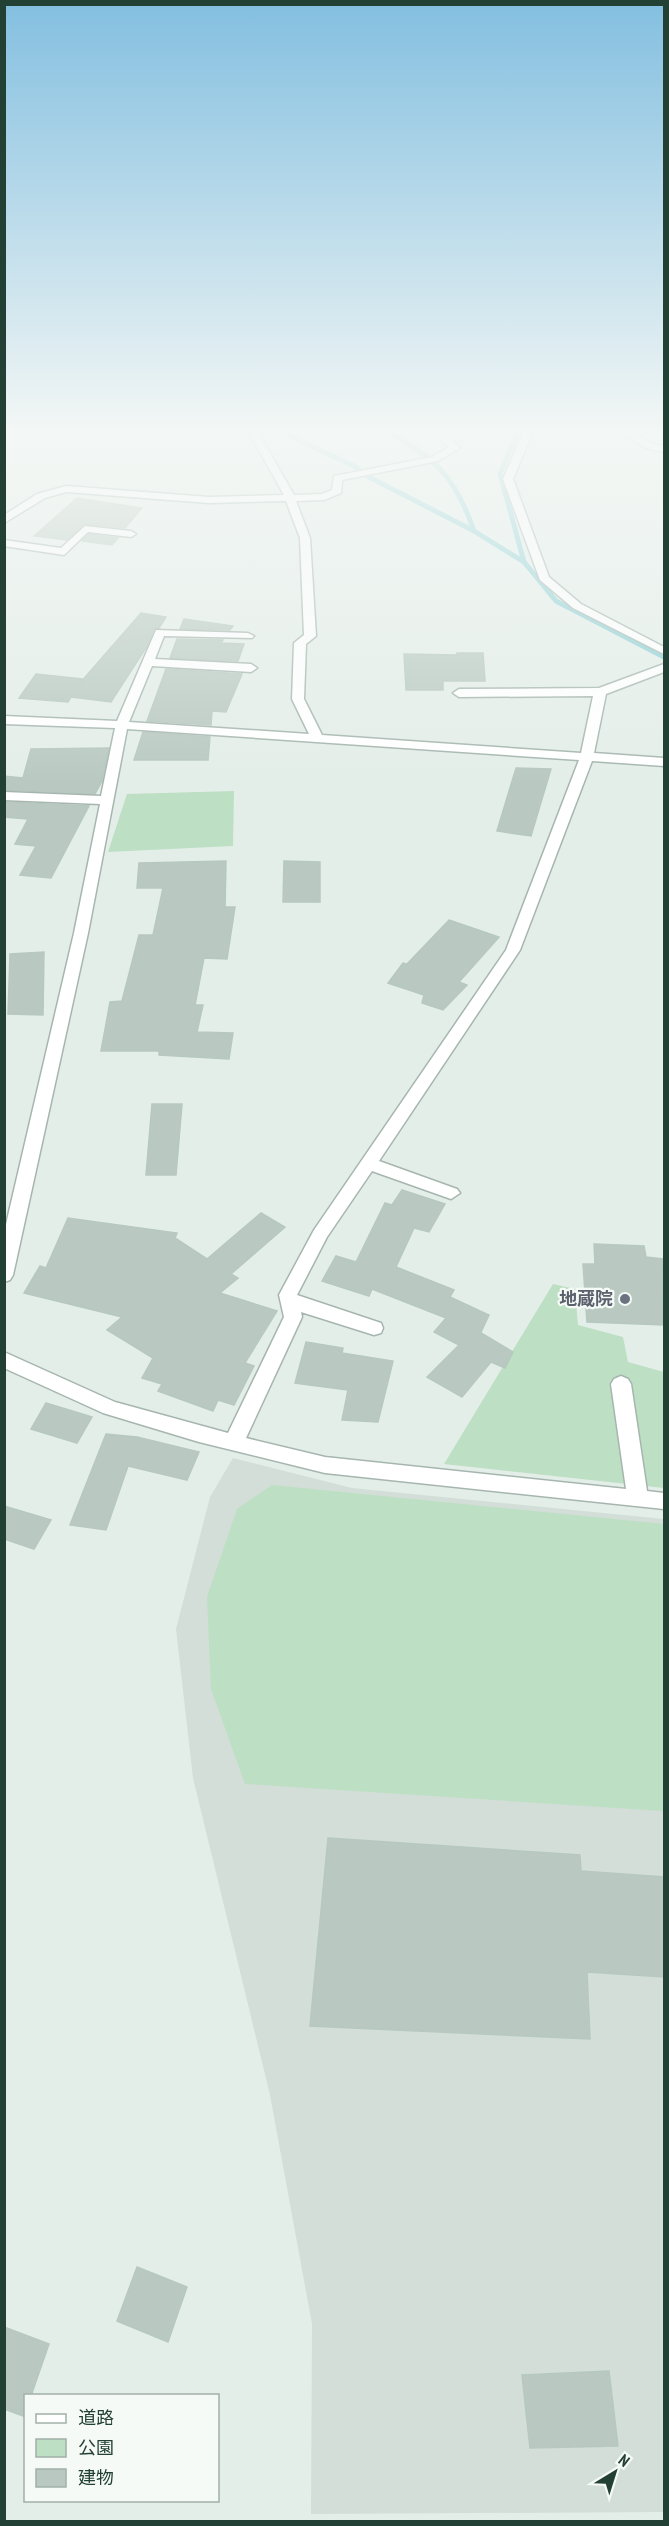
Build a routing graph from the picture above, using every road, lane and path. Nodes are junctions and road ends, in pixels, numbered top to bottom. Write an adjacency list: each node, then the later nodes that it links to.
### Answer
1 (30, 547): 2 (street)
2 (69, 547)
3 (305, 547): 14 (street)
4 (533, 547): 6 (street)
5 (248, 636): 7 (street)
6 (664, 651)
7 (147, 662): 8 (street); 13 (street)
8 (251, 668)
9 (664, 668): 10 (street)
10 (600, 692): 11 (street); 15 (street)
11 (459, 693)
12 (4, 720): 13 (street)
13 (122, 725): 14 (street); 18 (street)
14 (317, 738): 15 (street)
15 (587, 756): 16 (street); 19 (street)
16 (664, 762)
17 (4, 796): 18 (street)
18 (107, 800): 21 (street)
19 (368, 1163): 20 (street); 22 (street)
20 (451, 1193)
21 (4, 1275)
22 (290, 1301): 23 (street); 26 (street)
23 (374, 1328)
24 (4, 1359): 26 (street)
25 (621, 1384): 27 (street)
26 (234, 1442): 27 (street)
27 (638, 1498): 28 (street)
28 (664, 1501)

